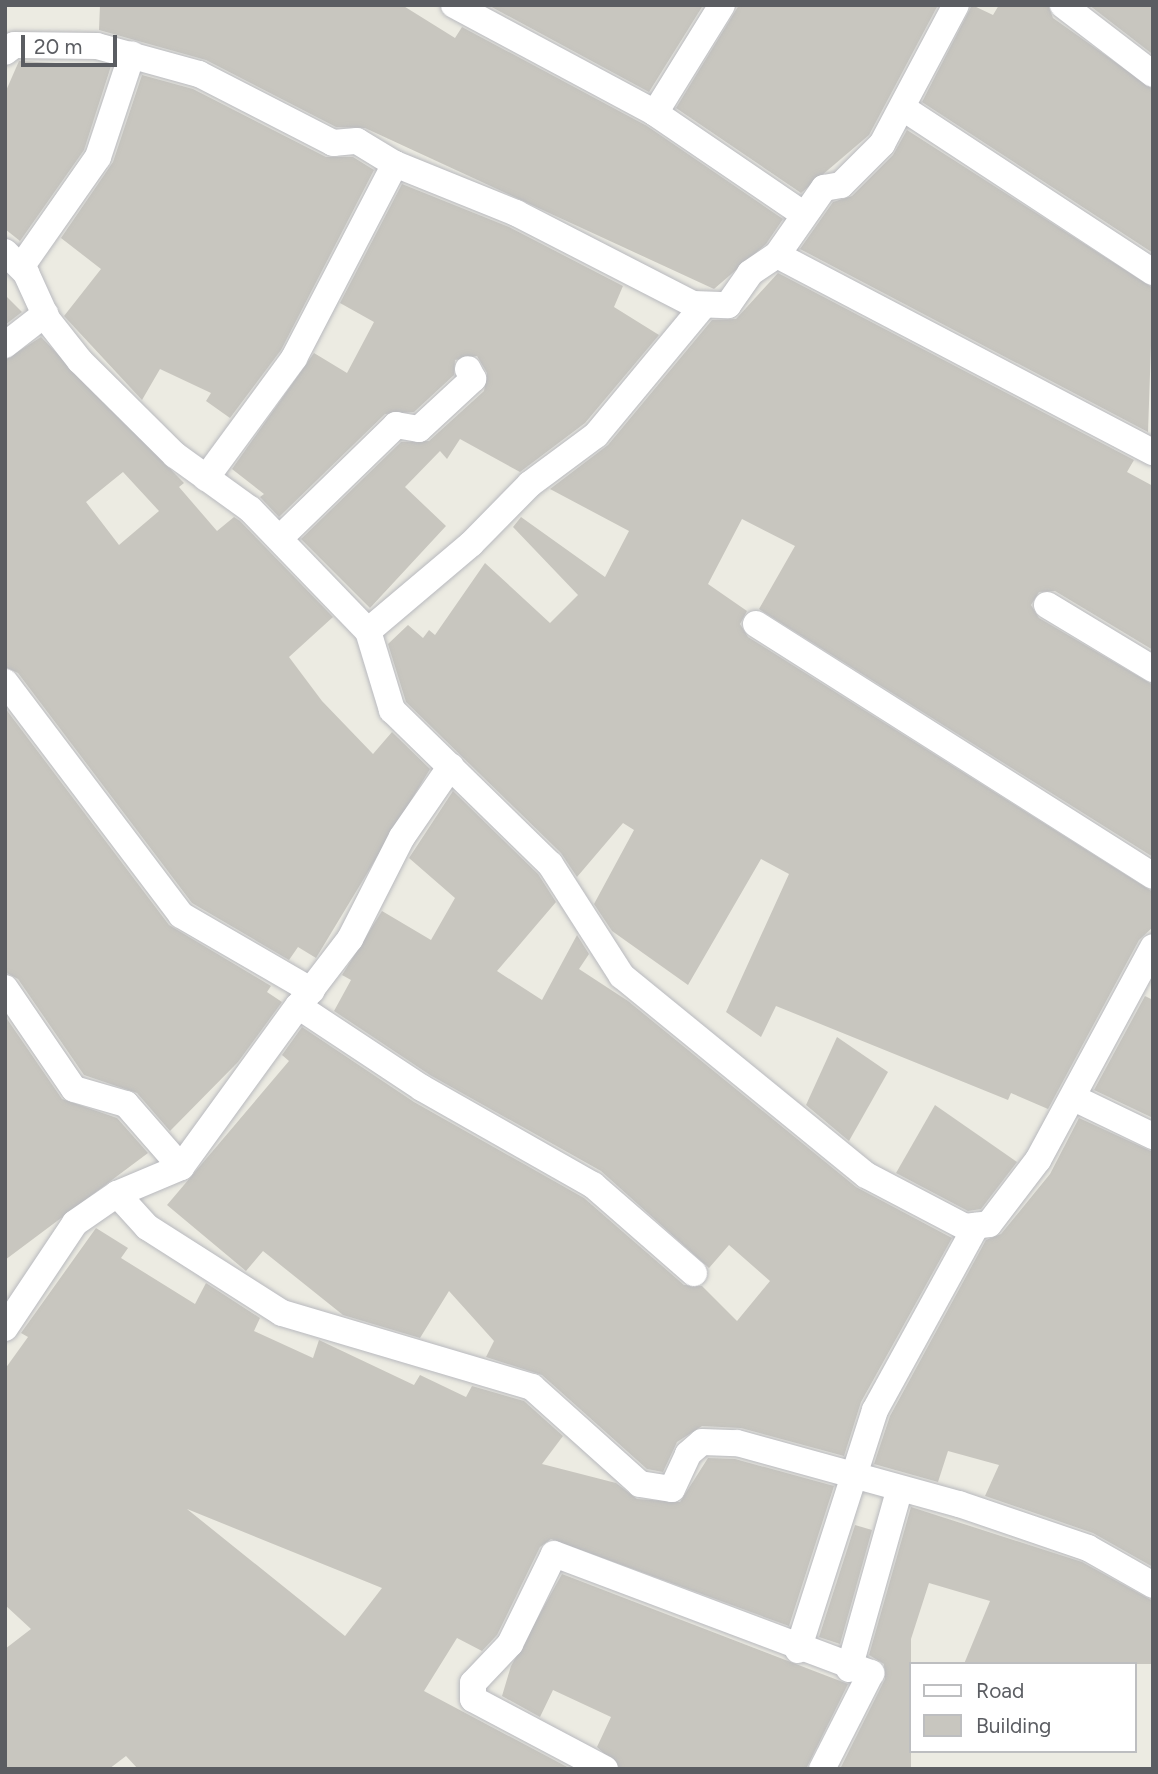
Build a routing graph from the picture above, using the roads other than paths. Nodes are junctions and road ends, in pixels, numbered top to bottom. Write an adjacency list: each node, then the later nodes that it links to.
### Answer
1 (454, 5): 9 (street)
2 (722, 5): 9 (street)
3 (956, 5): 8 (street)
4 (1063, 5): 7 (street)
5 (8, 47): 6 (street)
6 (132, 54): 10 (street); 13 (street)
7 (1153, 74)
8 (903, 108): 11 (street); 14 (street)
9 (655, 113): 11 (street)
10 (395, 164): 15 (street); 20 (street)
11 (803, 214): 12 (street)
12 (777, 256): 15 (street); 19 (street)
13 (13, 259): 16 (street)
14 (1153, 272)
15 (704, 306): 24 (street)
16 (45, 314): 17 (street); 20 (street)
17 (5, 345)
18 (468, 369): 21 (street)
19 (1153, 452)
20 (206, 478): 21 (street)
21 (279, 538): 24 (street)
22 (1047, 606): 25 (street)
23 (756, 624): 28 (street)
24 (368, 631): 27 (street)
25 (1153, 669)
26 (5, 682): 31 (street)
27 (451, 766): 31 (street); 36 (street)
28 (1153, 876)
29 (1153, 947): 32 (street)
30 (5, 988): 34 (street)
31 (305, 998): 34 (street); 37 (street)
32 (1074, 1098): 33 (street); 36 (street)
33 (1153, 1136)
34 (181, 1167): 35 (street)
35 (117, 1194): 38 (street); 39 (street)
36 (976, 1226): 39 (street)
37 (694, 1273)
38 (8, 1314)
39 (854, 1479): 40 (street); 42 (street)
40 (899, 1491): 41 (street); 43 (street)
41 (1153, 1585)
42 (798, 1650): 43 (street); 44 (street)
43 (849, 1668): 45 (street)
44 (605, 1769)
45 (822, 1769)

